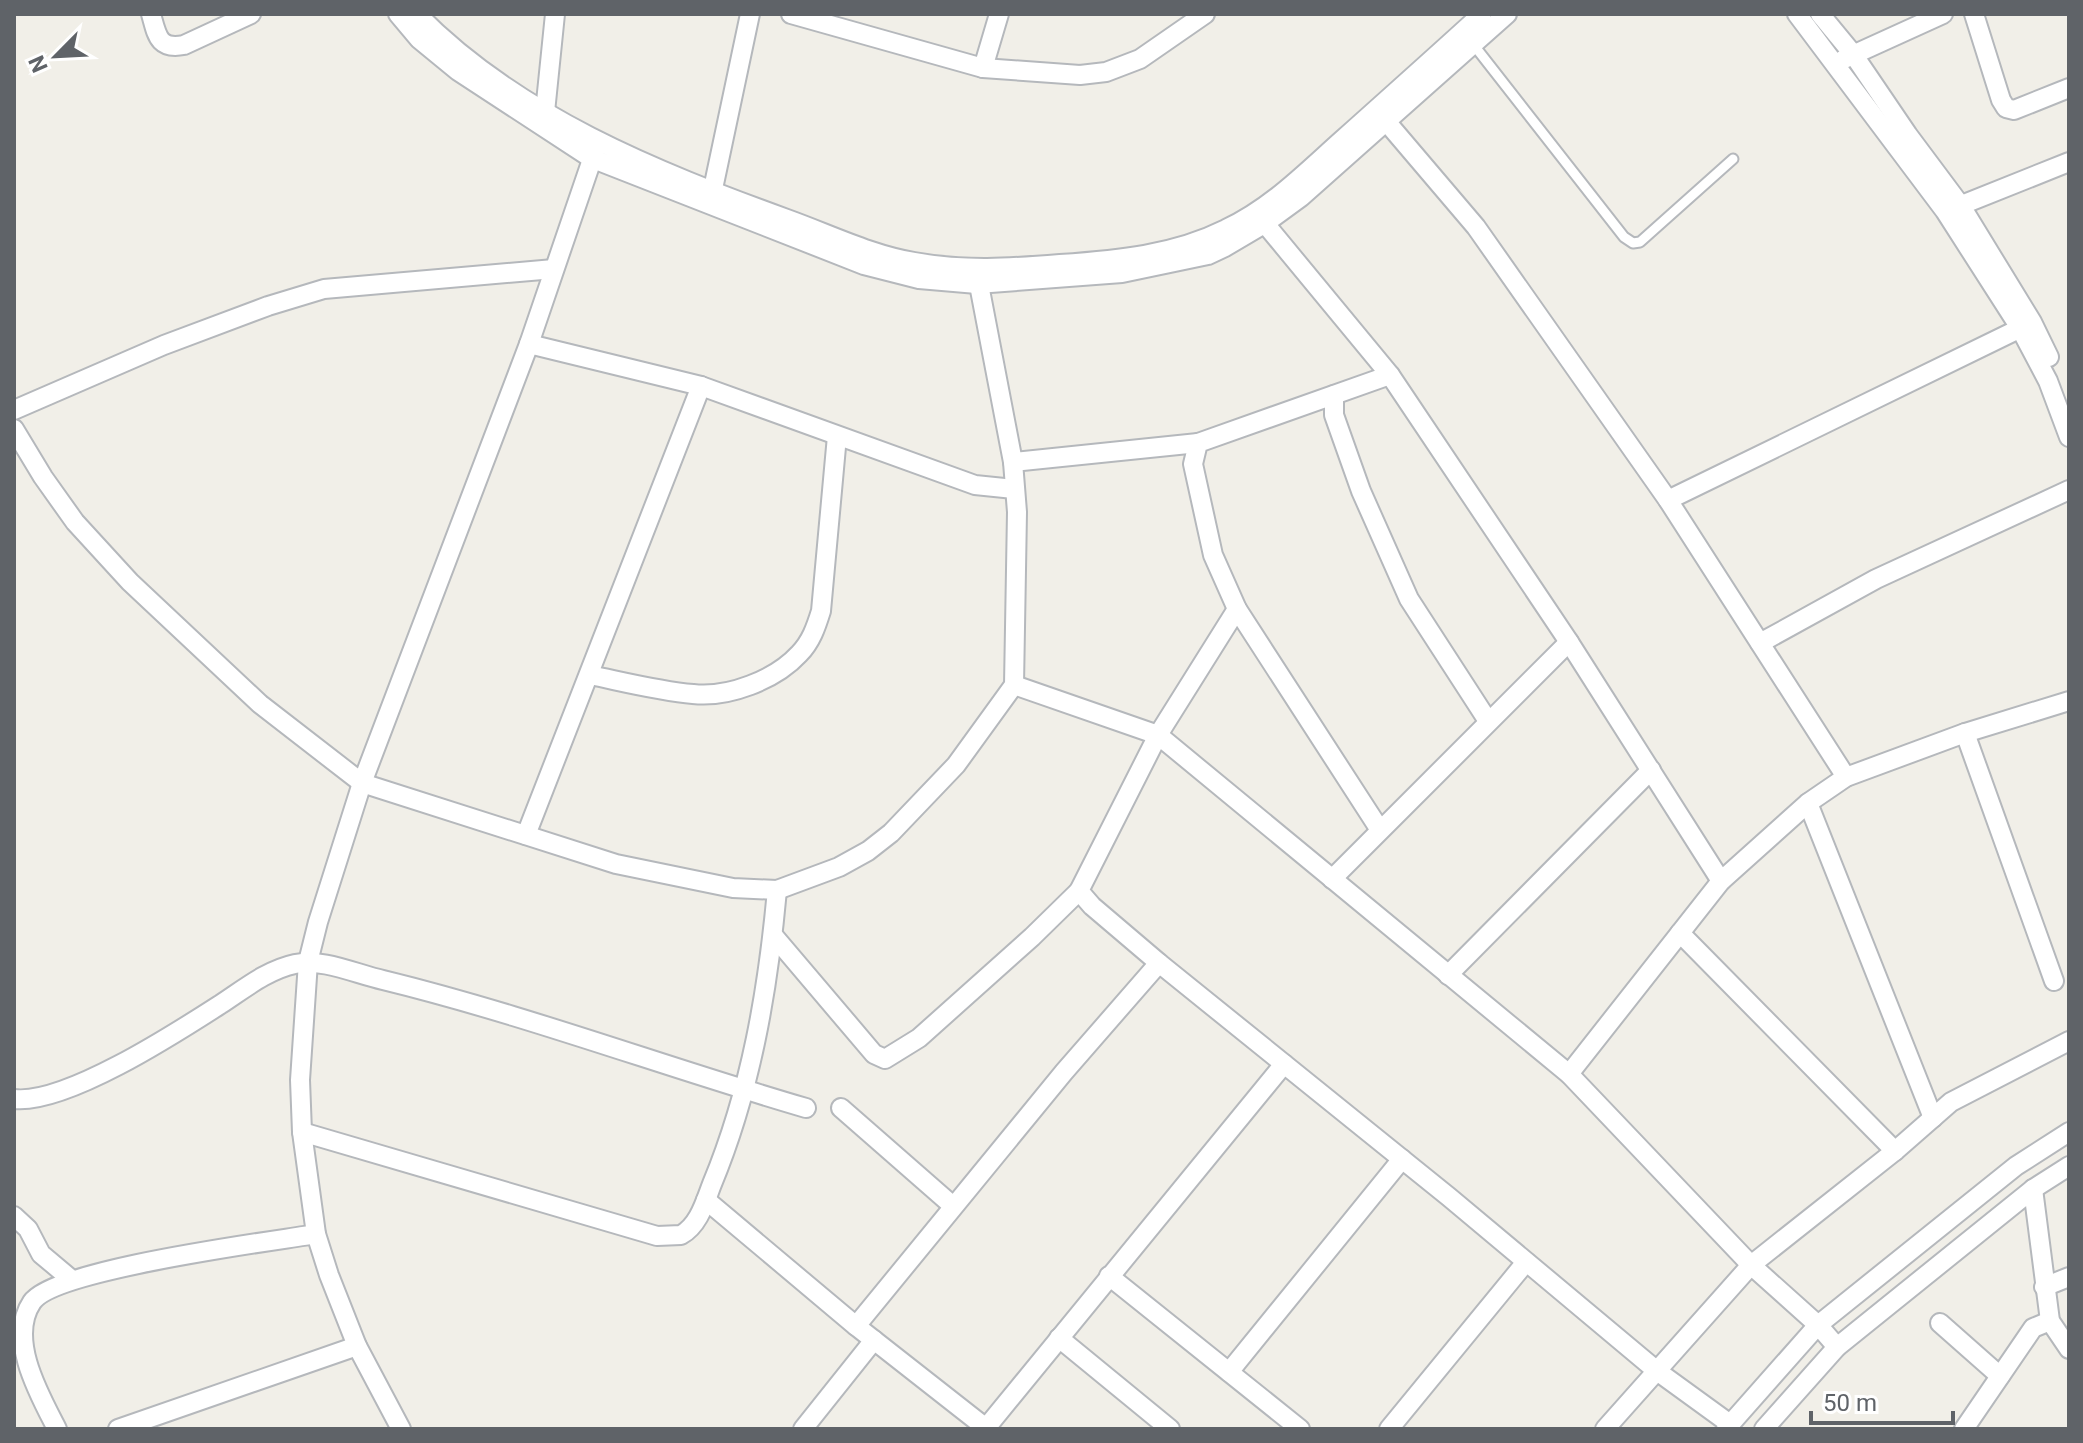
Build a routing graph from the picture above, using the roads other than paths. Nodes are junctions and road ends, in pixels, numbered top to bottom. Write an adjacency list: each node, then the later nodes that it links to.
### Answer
1 (151, 14): 2 (street)
2 (251, 14)
3 (398, 14): 23 (street)
4 (417, 14): 23 (street)
5 (555, 14): 23 (street)
6 (750, 14): 27 (street)
7 (791, 14): 16 (street)
8 (999, 14): 20 (street)
9 (1205, 14): 20 (street)
10 (1482, 14): 22 (street)
11 (1507, 14): 17 (street)
12 (1797, 14): 19 (street)
13 (1820, 14): 18 (street)
14 (1943, 14): 18 (street)
15 (1974, 14): 21 (street)
16 (817, 18): 20 (street)
17 (1473, 44): 22 (street); 25 (lane)
18 (1853, 54): 19 (street); 28 (street)
19 (1835, 64): 28 (street)
20 (983, 68)
21 (2069, 88)
22 (1381, 116): 29 (street); 46 (street)
23 (542, 118): 24 (street)
24 (595, 150): 27 (street); 30 (street)
25 (1733, 159)
26 (2069, 162): 28 (street)
27 (711, 199): 31 (street)
28 (1953, 209): 32 (street)
29 (1260, 218): 31 (street); 34 (street)
30 (554, 269): 33 (street); 38 (street)
31 (977, 277): 43 (street)
32 (2026, 325): 37 (street); 41 (street); 46 (street)
33 (529, 344): 35 (street); 58 (street)
34 (1390, 375): 36 (street); 48 (street)
35 (701, 386): 40 (street); 50 (street)
36 (1334, 395): 42 (street); 53 (street)
37 (2069, 404)
38 (14, 410)
39 (14, 429): 58 (street)
40 (837, 436): 44 (street); 50 (street)
41 (2069, 437)
42 (1198, 443): 43 (street); 47 (street)
43 (1013, 462): 44 (street)
44 (1014, 489): 51 (street)
45 (2069, 490): 49 (street)
46 (1668, 500): 49 (street)
47 (1237, 609): 55 (street); 60 (street)
48 (1569, 642): 53 (street); 56 (street)
49 (1760, 643): 57 (street)
50 (590, 675): 61 (street)
51 (1014, 685): 55 (street); 64 (street)
52 (2069, 701): 54 (street)
53 (1488, 721): 60 (street)
54 (1965, 733): 57 (street); 71 (street)
55 (1158, 735): 62 (street); 65 (street)
56 (1651, 770): 63 (street); 70 (street)
57 (1846, 777): 59 (street)
58 (362, 783): 61 (street); 68 (street)
59 (1808, 803): 63 (street); 79 (street)
60 (1380, 830): 62 (street)
61 (526, 835): 64 (street)
62 (1332, 879): 70 (street)
63 (1721, 881): 66 (street)
64 (777, 890): 67 (street)
65 (1079, 891): 67 (street); 69 (street)
66 (1680, 933): 74 (street); 82 (street)
67 (773, 935): 75 (street)
68 (308, 962): 75 (street); 76 (street); 80 (street)
69 (1159, 963): 73 (street); 87 (street)
70 (1448, 975): 74 (street)
71 (2054, 981)
72 (2069, 1041): 79 (street)
73 (1284, 1064): 83 (street); 92 (street)
74 (1569, 1074): 91 (street)
75 (745, 1090): 77 (street); 86 (street)
76 (14, 1099)
77 (806, 1108)
78 (841, 1108): 87 (street)
79 (1933, 1118): 82 (street)
80 (302, 1132): 86 (street); 89 (street)
81 (2069, 1132): 98 (street)
82 (1895, 1151): 91 (street)
83 (1402, 1159): 90 (street); 107 (street)
84 (2069, 1166): 85 (street)
85 (2033, 1189): 95 (street); 103 (street)
86 (706, 1200): 99 (street)
87 (953, 1206): 99 (street)
88 (14, 1216): 94 (street)
89 (316, 1234): 94 (street); 102 (street)
90 (1526, 1262): 106 (street); 118 (street)
91 (1751, 1265): 98 (street); 106 (street)
92 (1109, 1276): 100 (street); 107 (street)
93 (2069, 1277): 95 (street)
94 (72, 1280): 105 (street)
95 (2044, 1287): 96 (street)
96 (2050, 1321): 104 (street); 108 (street)
97 (1940, 1323): 108 (street)
98 (1818, 1325): 103 (street); 109 (street)
99 (856, 1326): 101 (street)
100 (1059, 1338): 111 (street); 116 (street)
101 (874, 1340): 111 (street); 115 (street)
102 (357, 1346): 113 (street); 114 (street)
103 (1837, 1347): 120 (street)
104 (2069, 1349)
105 (19, 1356): 112 (street)
106 (1657, 1371): 109 (street); 119 (street)
107 (1229, 1372): 117 (street)
108 (2000, 1376): 110 (street)
109 (1728, 1427)
110 (1970, 1427)
111 (986, 1428)
112 (57, 1429)
113 (118, 1429)
114 (401, 1429)
115 (803, 1429)
116 (1170, 1429)
117 (1300, 1429)
118 (1389, 1429)
119 (1605, 1429)
120 (1764, 1429)

